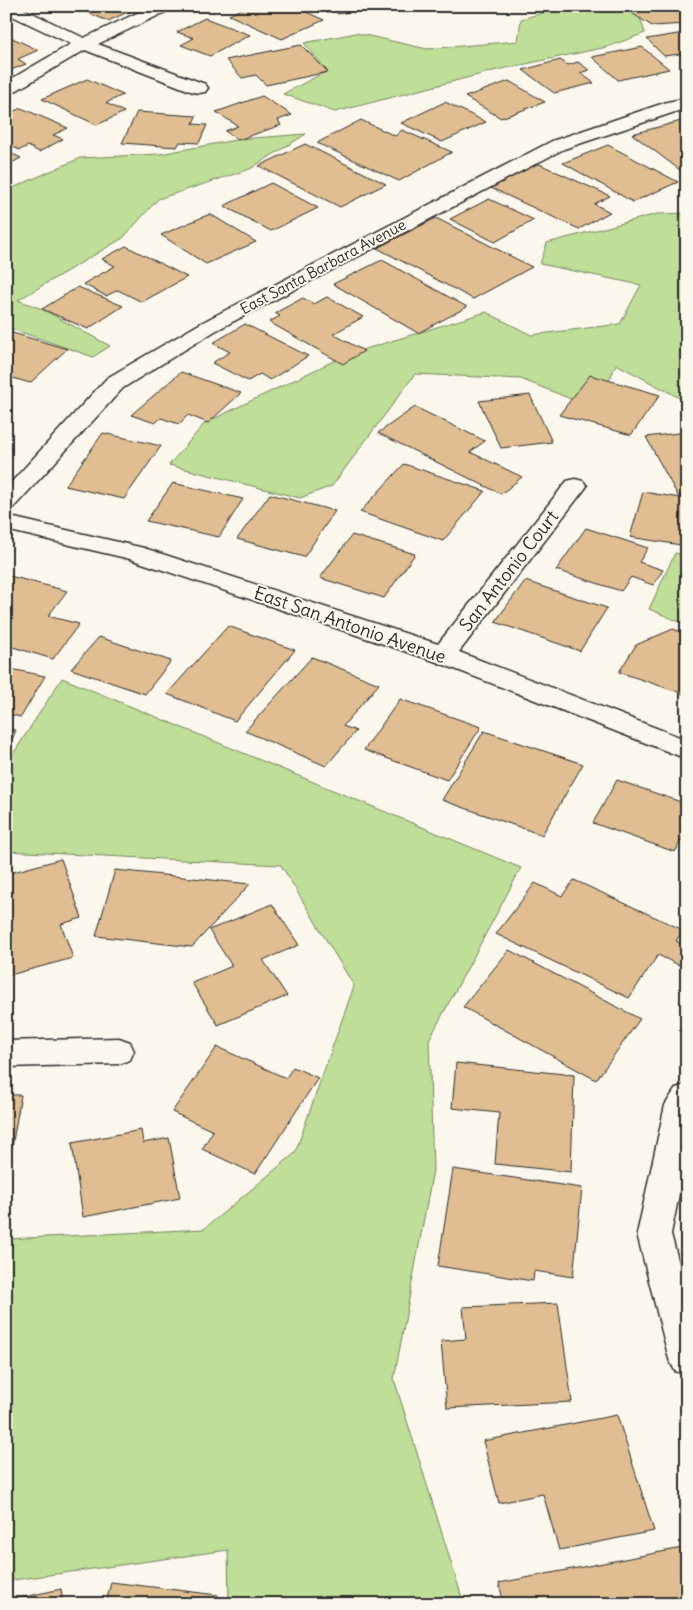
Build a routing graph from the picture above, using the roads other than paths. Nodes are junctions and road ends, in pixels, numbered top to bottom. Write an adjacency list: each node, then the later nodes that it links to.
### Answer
1 (166, 6): 3 (street)
2 (6, 7): 3 (street)
3 (84, 44): 4 (street); 5 (street)
4 (199, 88)
5 (6, 89)
6 (687, 104): 8 (street, East Santa Barbara Avenue)
7 (575, 486): 10 (street, San Antonio Court)
8 (6, 502)
9 (6, 523): 10 (street, East San Antonio Avenue)
10 (443, 655): 11 (street, East San Antonio Avenue)
11 (687, 750)
12 (119, 1051): 13 (street)
13 (6, 1054)
14 (687, 1097): 15 (street)
15 (687, 1359)

